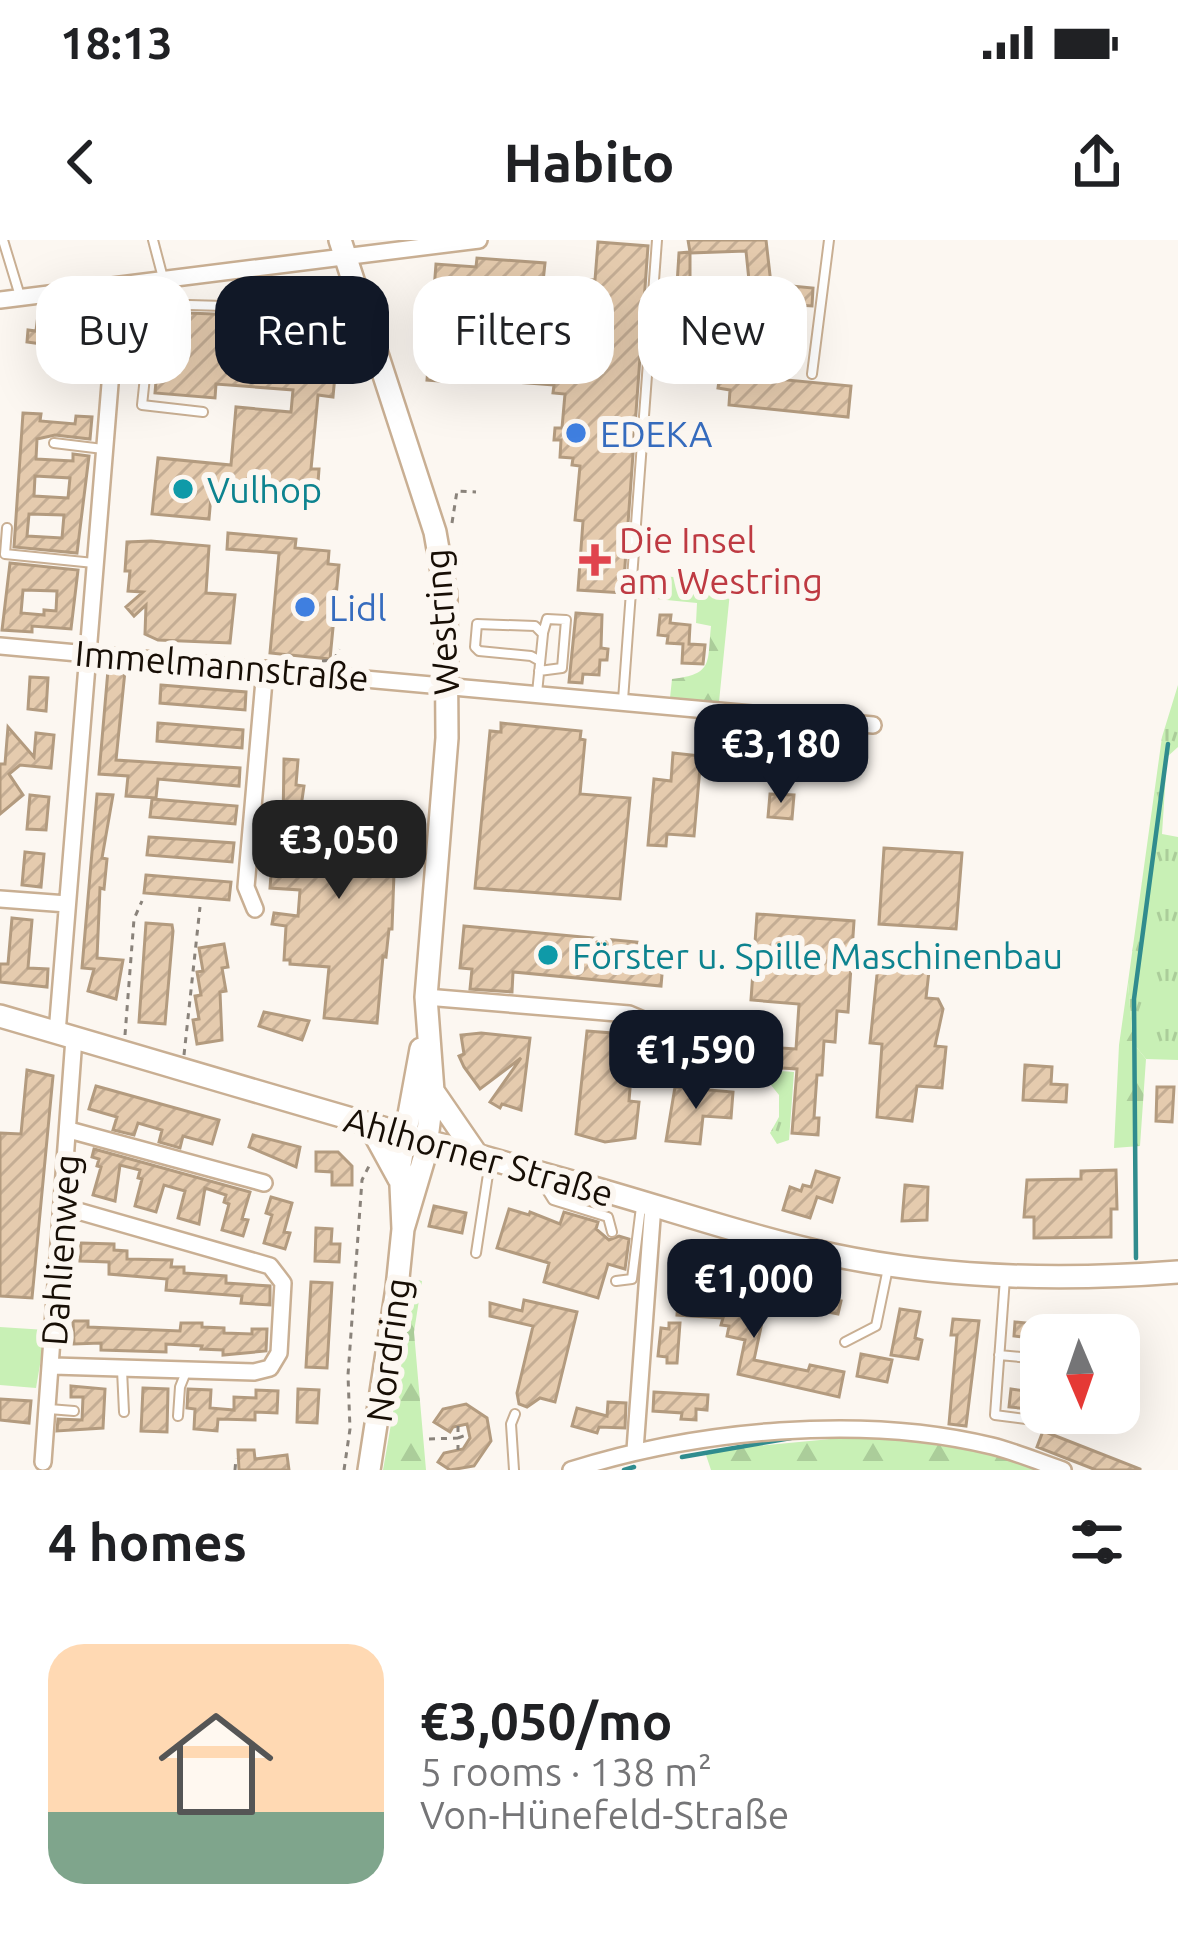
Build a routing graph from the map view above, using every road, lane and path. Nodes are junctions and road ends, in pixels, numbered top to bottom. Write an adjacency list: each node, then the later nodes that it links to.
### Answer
1 (3, 240): 10 (lane)
2 (153, 240): 7 (lane)
3 (479, 240): 6 (street)
4 (657, 240): 31 (lane)
5 (829, 240): 12 (lane)
6 (343, 249): 8 (street); 20 (main road, Westring)
7 (158, 276)
8 (183, 276)
9 (36, 295): 10 (street)
10 (20, 297): 11 (street)
11 (0, 300)
12 (812, 374)
13 (110, 384): 17 (street, Dahlienweg)
14 (144, 384): 15 (lane)
15 (203, 412)
16 (54, 443): 17 (lane)
17 (105, 449): 21 (street, Dahlienweg)
18 (476, 492): 20 (path)
19 (7, 528): 21 (lane)
20 (435, 532): 29 (main road, Westring)
21 (95, 563): 25 (street, Dahlienweg)
22 (543, 634): 27 (lane); 27 (lane); 27 (lane)
23 (0, 646): 25 (street, Immelmannstraße)
24 (339, 649): 26 (path)
25 (88, 652): 28 (street, Immelmannstraße); 35 (street, Dahlienweg)
26 (322, 659)
27 (539, 666): 30 (lane)
28 (265, 669): 29 (street, Immelmannstraße); 37 (street)
29 (449, 687): 30 (street, Immelmannstraße); 44 (main road, Westring)
30 (537, 694): 31 (street, Immelmannstraße)
31 (623, 701): 32 (street, Immelmannstraße)
32 (874, 725)
33 (0, 899): 35 (street)
34 (142, 901): 38 (path)
35 (67, 904): 49 (street, Dahlienweg)
36 (200, 907): 51 (path)
37 (255, 909)
38 (133, 933): 39 (path); 40 (path)
39 (145, 934)
40 (132, 955): 41 (path); 42 (path)
41 (143, 956)
42 (129, 989): 43 (path); 45 (path)
43 (142, 989)
44 (426, 1008): 48 (street); 52 (main road, Westring); 55 (main road, Westring)
45 (128, 1010): 46 (path); 50 (path)
46 (140, 1011)
47 (0, 1016): 49 (main road, Ahlhorner Straße)
48 (643, 1020)
49 (66, 1035): 50 (main road, Ahlhorner Straße); 54 (street, Dahlienweg)
50 (122, 1052): 51 (main road, Ahlhorner Straße)
51 (182, 1068): 53 (main road, Ahlhorner Straße)
52 (433, 1091): 55 (main road, Westring); 57 (main road)
53 (370, 1126): 55 (main road, Ahlhorner Straße); 56 (main road)
54 (68, 1130): 60 (street); 62 (street, Dahlienweg)
55 (416, 1139): 57 (main road, Ahlhorner Straße); 59 (main road, Nordring); 63 (main road, Nordring)
56 (382, 1152): 59 (main road); 91 (path)
57 (484, 1157): 58 (main road, Ahlhorner Straße); 65 (lane)
58 (552, 1177): 61 (main road, Ahlhorner Straße); 64 (lane)
59 (400, 1179): 63 (main road, Nordring)
60 (264, 1183)
61 (647, 1204): 66 (main road, Ahlhorner Straße); 69 (lane); 87 (street)
62 (64, 1207): 73 (street, Dahlienweg); 75 (street)
63 (403, 1228): 92 (main road, Nordring)
64 (612, 1232)
65 (476, 1253)
66 (888, 1265): 68 (main road, Ahlhorner Straße); 70 (lane)
67 (1178, 1272): 68 (main road, Ahlhorner Straße)
68 (1006, 1276): 71 (lane)
69 (616, 1281)
70 (845, 1342)
71 (1000, 1355): 72 (lane); 81 (lane)
72 (1020, 1357)
73 (52, 1366): 74 (street); 76 (street, Dahlienweg)
74 (122, 1368): 75 (street); 78 (lane)
75 (187, 1371): 80 (lane)
76 (47, 1409): 77 (lane); 89 (street, Dahlienweg)
77 (74, 1411)
78 (124, 1412)
79 (515, 1414): 93 (lane)
80 (178, 1416)
81 (1020, 1418)
82 (458, 1426): 84 (path)
83 (470, 1434): 84 (path)
84 (458, 1438): 85 (path); 86 (path)
85 (429, 1439)
86 (458, 1450)
87 (635, 1450): 94 (street); 95 (street)
88 (236, 1458): 90 (path)
89 (43, 1462)
90 (235, 1470)
91 (344, 1470)
92 (369, 1470)
93 (514, 1470)
94 (571, 1470)
95 (1063, 1470)

